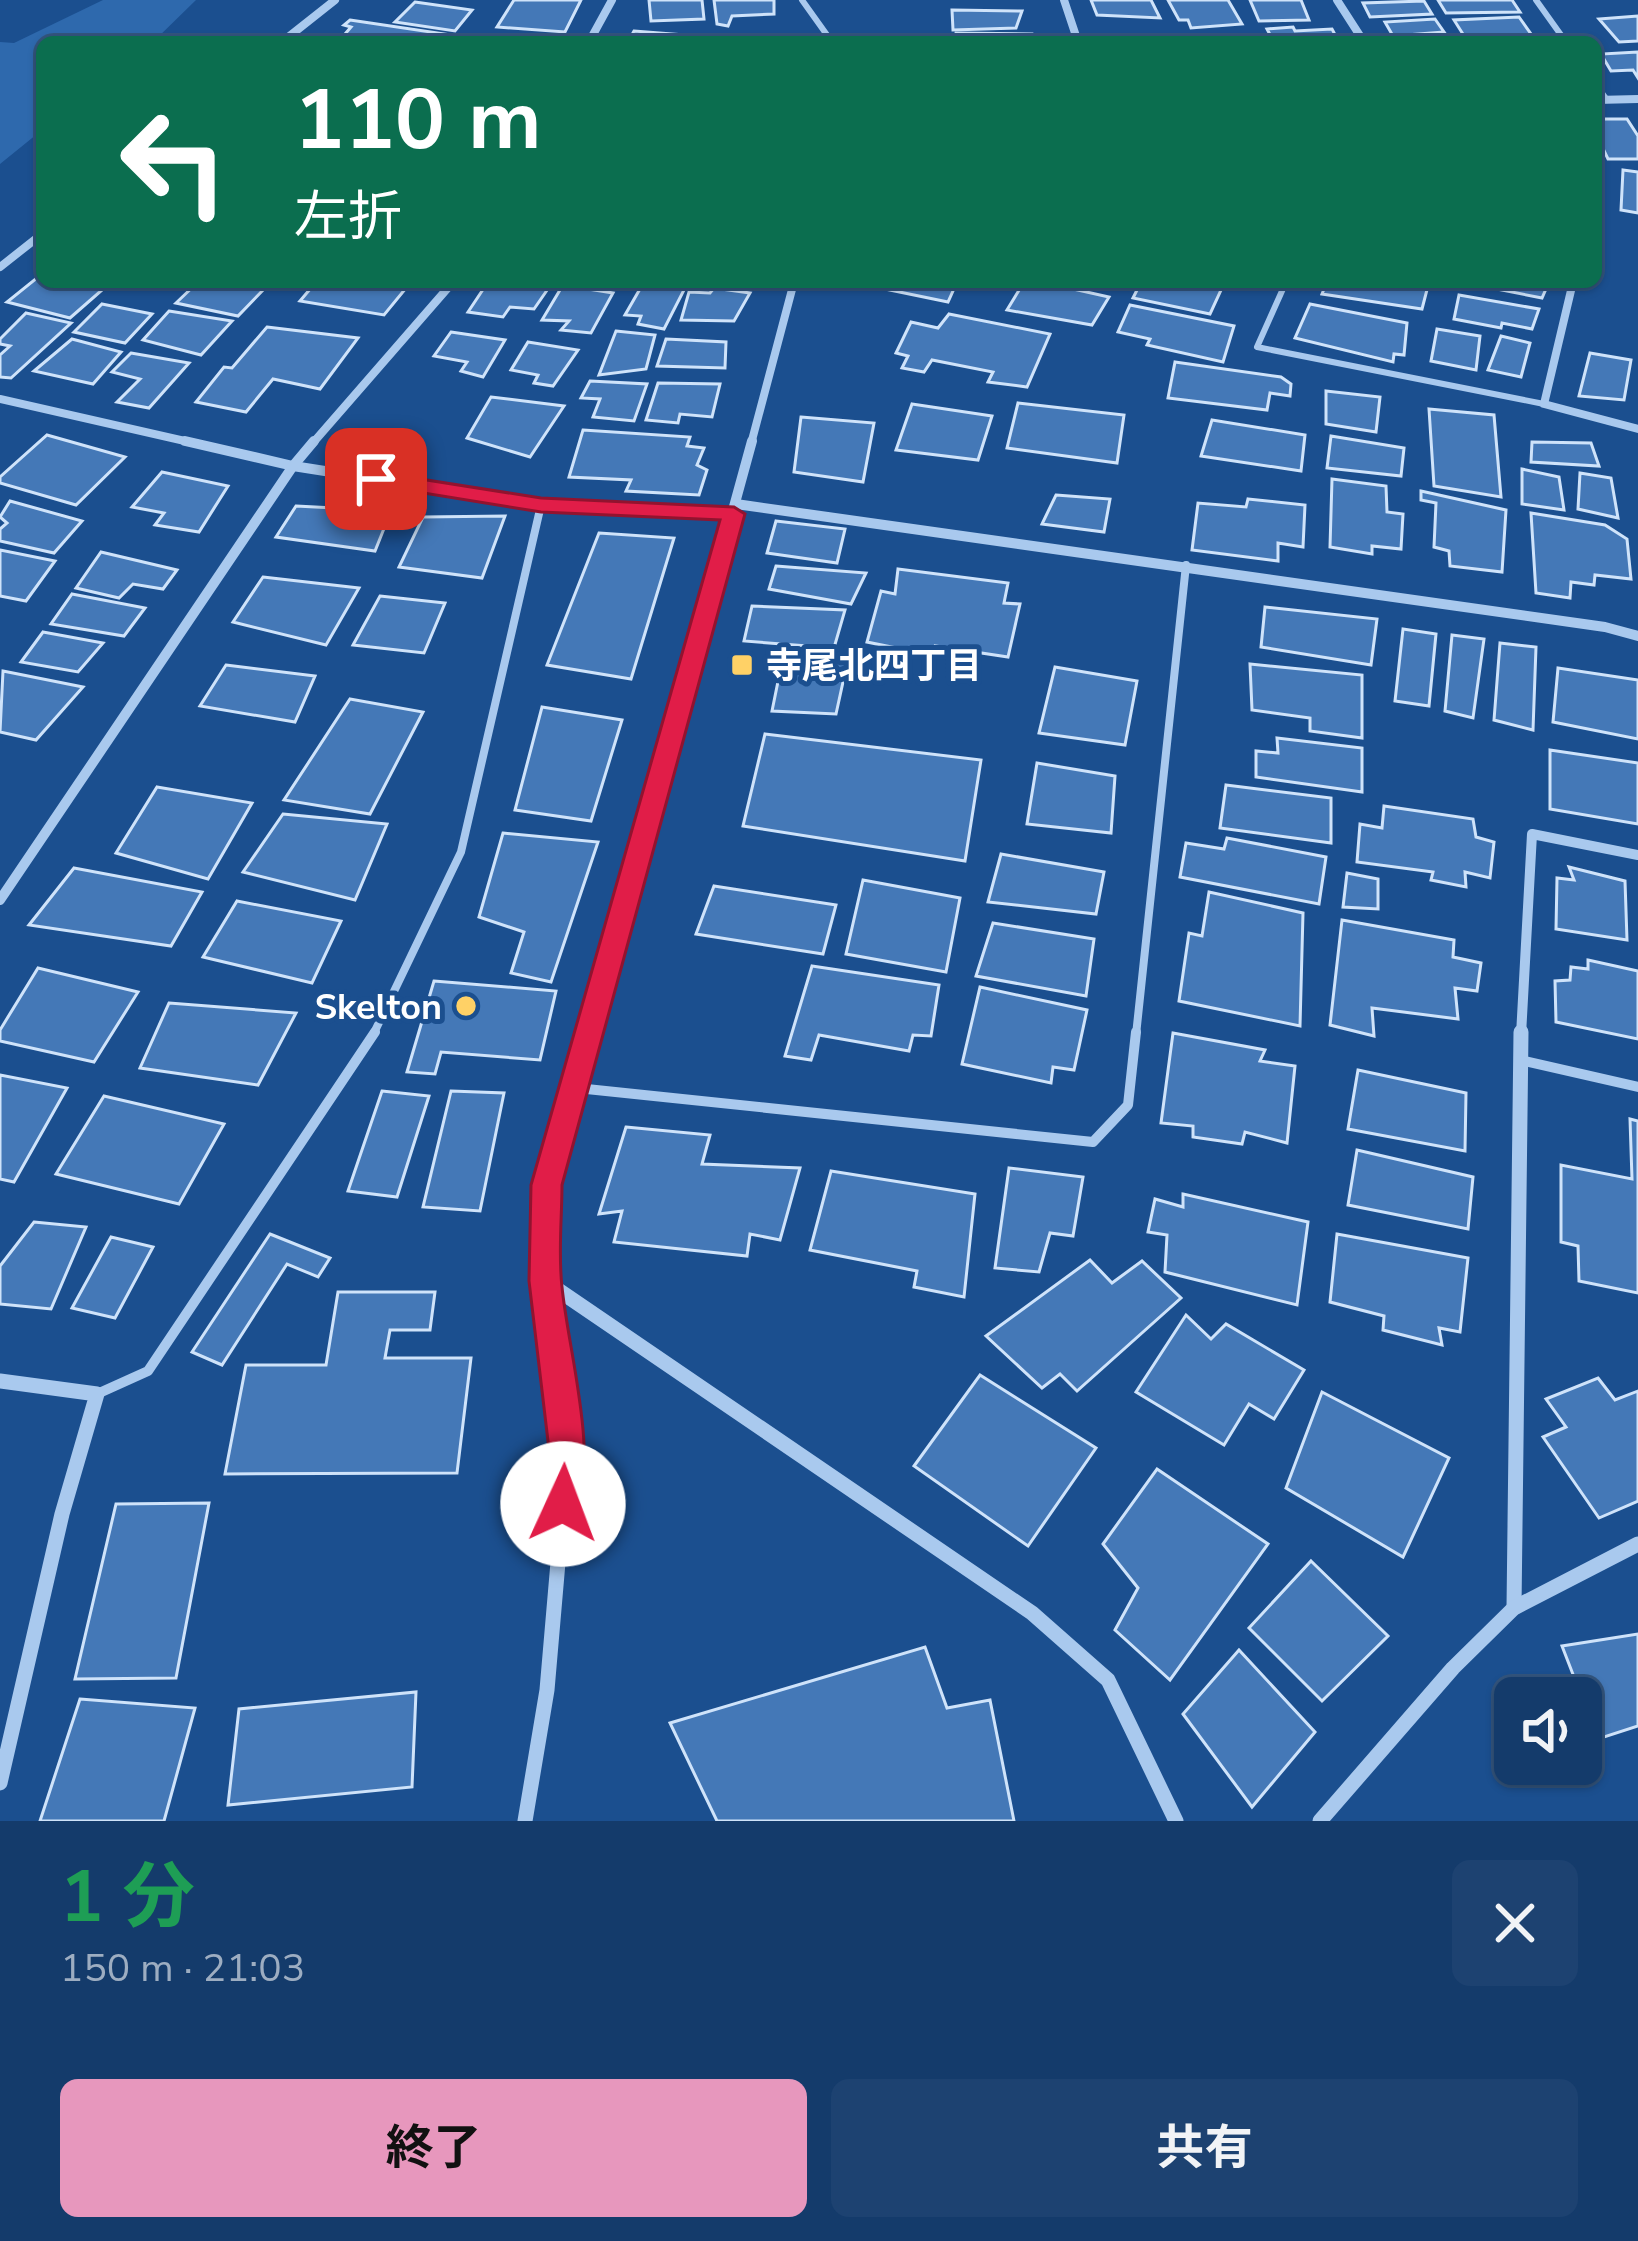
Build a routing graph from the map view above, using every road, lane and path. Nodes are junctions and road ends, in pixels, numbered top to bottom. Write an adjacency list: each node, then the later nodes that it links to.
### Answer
1 (335, 0): 7 (street)
2 (613, 0): 8 (street)
3 (802, 0): 9 (lane)
4 (1064, 0): 10 (street)
5 (1337, 0): 11 (street)
6 (1536, 0): 12 (lane)
7 (290, 36)
8 (592, 36)
9 (828, 36)
10 (1076, 36)
11 (1360, 36)
12 (1562, 36)
13 (1638, 99): 14 (street)
14 (1602, 100)
15 (36, 239): 16 (street)
16 (0, 267)
17 (448, 288): 24 (street)
18 (792, 288): 26 (street)
19 (1283, 288): 22 (lane)
20 (1572, 288): 22 (street)
21 (0, 399): 24 (street)
22 (1544, 404): 23 (street)
23 (1638, 428)
24 (293, 466): 25 (street); 30 (street)
25 (541, 505): 26 (street); 36 (lane)
26 (735, 509): 27 (street); 32 (street)
27 (1186, 565): 28 (street); 32 (lane)
28 (1638, 636)
29 (1638, 856): 31 (street)
30 (0, 900)
31 (1520, 1060): 33 (lane); 38 (street)
32 (577, 1088): 34 (street)
33 (1638, 1088)
34 (545, 1281): 40 (street); 41 (street)
35 (0, 1381): 36 (street)
36 (97, 1394): 39 (street)
37 (1638, 1544): 38 (street)
38 (1514, 1608): 42 (street)
39 (0, 1783)
40 (525, 1821)
41 (1175, 1821)
42 (1320, 1821)

